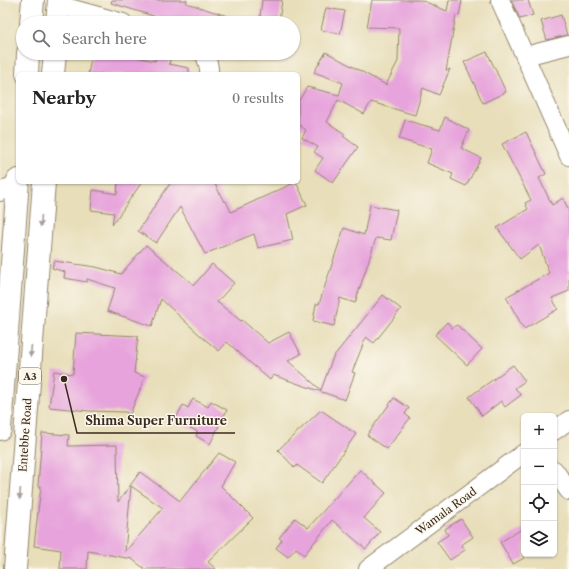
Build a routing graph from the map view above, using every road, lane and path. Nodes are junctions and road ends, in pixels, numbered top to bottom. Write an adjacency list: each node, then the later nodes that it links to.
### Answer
1 (33, 0): 4 (main road)
2 (500, 0): 7 (street)
3 (58, 9): 5 (street)
4 (32, 16)
5 (90, 16)
6 (569, 45): 7 (street)
7 (524, 56): 14 (street)
8 (28, 60): 11 (main road)
9 (54, 60): 12 (main road)
10 (207, 60): 13 (street)
11 (27, 72)
12 (53, 72)
13 (210, 72)
14 (569, 156)
15 (44, 184): 23 (main road, Entebbe Road / A3, one-way to 23)
16 (12, 185): 18 (main road, A3)
17 (569, 420): 19 (street)
18 (0, 429)
19 (557, 429)
20 (521, 455): 24 (street, Wamala Road)
21 (557, 474): 22 (street)
22 (569, 491)
23 (15, 569)
24 (368, 569)

